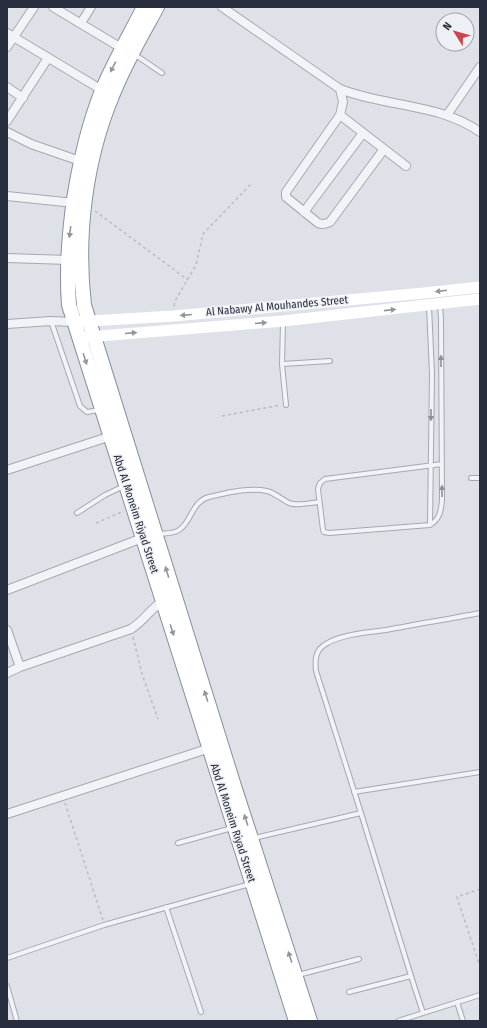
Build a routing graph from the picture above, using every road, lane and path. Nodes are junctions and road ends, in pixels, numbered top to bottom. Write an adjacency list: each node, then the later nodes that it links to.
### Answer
1 (34, 7): 8 (street)
2 (53, 7): 7 (street)
3 (91, 7): 7 (street)
4 (144, 7): 10 (highway, Abd Al Moneim Riyad Street)
5 (157, 7): 10 (highway, Abd Al Moneim Riyad Street)
6 (222, 7): 15 (street)
7 (80, 24): 10 (street)
8 (10, 35): 9 (street); 11 (street)
9 (7, 47)
10 (127, 51): 13 (lane); 16 (highway, Abd Al Moneim Riyad Street, one-way to 16); 29 (highway, Abd Al Moneim Riyad Street)
11 (48, 58): 16 (street); 17 (street)
12 (480, 68): 18 (street)
13 (162, 72)
14 (7, 87): 17 (street)
15 (340, 89): 18 (street); 19 (street)
16 (102, 90): 25 (highway, Abd Al Moneim Riyad Street)
17 (23, 98): 20 (street)
18 (448, 115): 22 (street)
19 (340, 116): 23 (street); 30 (street)
20 (7, 121)
21 (7, 132): 25 (street)
22 (480, 132)
23 (363, 133): 24 (street); 30 (street)
24 (384, 150): 26 (street); 30 (street)
25 (80, 161): 29 (highway, Abd Al Moneim Riyad Street)
26 (406, 166)
27 (251, 184): 33 (path)
28 (7, 196): 29 (street)
29 (79, 203): 32 (highway, Abd Al Moneim Riyad Street, one-way to 32); 33 (path); 41 (highway, Abd Al Moneim Riyad Street)
30 (304, 212)
31 (7, 258): 32 (street)
32 (68, 260): 42 (highway, Abd Al Moneim Riyad Street)
33 (188, 280): 39 (path)
34 (478, 287): 35 (street, Al Nabawy Al Mouhandes Street, one-way to 35); 36 (street)
35 (424, 293): 37 (street, Al Nabawy Al Mouhandes Street); 38 (street)
36 (478, 300): 38 (street, Al Nabawy Al Mouhandes Street)
37 (283, 306): 39 (street, Al Nabawy Al Mouhandes Street, one-way to 39); 43 (street)
38 (431, 306): 43 (street, Al Nabawy Al Mouhandes Street, one-way to 38); 49 (lane, one-way to 38); 50 (lane)
39 (174, 316): 41 (street, Al Nabawy Al Mouhandes Street)
40 (51, 321): 42 (street); 44 (street); 52 (lane)
41 (88, 321): 42 (street, Al Nabawy Al Mouhandes Street); 45 (highway, Abd Al Moneim Riyad Street)
42 (74, 322): 46 (highway, Abd Al Moneim Riyad Street)
43 (283, 322): 45 (street, Al Nabawy Al Mouhandes Street, one-way to 43); 48 (lane)
44 (7, 324)
45 (93, 336): 46 (street, Al Nabawy Al Mouhandes Street); 60 (highway, Abd Al Moneim Riyad Street)
46 (78, 337): 52 (highway, Abd Al Moneim Riyad Street, one-way to 52)
47 (330, 360): 48 (lane)
48 (282, 364): 51 (lane)
49 (441, 396): 50 (lane); 55 (lane)
50 (432, 397): 56 (lane, one-way to 56)
51 (286, 405): 53 (path)
52 (102, 409): 54 (highway, Abd Al Moneim Riyad Street)
53 (222, 416)
54 (111, 436): 57 (street); 60 (highway, Abd Al Moneim Riyad Street)
55 (442, 464): 56 (lane); 65 (lane, one-way to 55)
56 (430, 465): 61 (lane); 65 (lane)
57 (7, 470)
58 (471, 478): 59 (lane)
59 (480, 478)
60 (133, 483): 62 (highway, Abd Al Moneim Riyad Street); 63 (lane); 66 (highway, Abd Al Moneim Riyad Street)
61 (319, 502): 65 (lane); 66 (lane)
62 (133, 507): 64 (path); 66 (highway, Abd Al Moneim Riyad Street)
63 (77, 513)
64 (96, 523)
65 (430, 525)
66 (149, 536): 67 (street); 68 (highway, Abd Al Moneim Riyad Street); 77 (highway, Abd Al Moneim Riyad Street, one-way to 66)
67 (7, 590)
68 (163, 600): 70 (street); 75 (highway, Abd Al Moneim Riyad Street, one-way to 75)
69 (480, 613): 78 (lane)
70 (131, 629): 72 (street); 74 (path)
71 (7, 630): 72 (street)
72 (20, 667): 73 (street)
73 (7, 673)
74 (158, 720)
75 (210, 748): 77 (highway, Abd Al Moneim Riyad Street); 79 (street)
76 (480, 772): 78 (lane)
77 (228, 787): 82 (highway, Abd Al Moneim Riyad Street); 83 (highway, Abd Al Moneim Riyad Street, one-way to 77)
78 (354, 792): 80 (lane)
79 (62, 796): 81 (street); 88 (path)
80 (360, 813): 83 (lane); 92 (lane)
81 (7, 814)
82 (234, 827): 83 (highway, Abd Al Moneim Riyad Street); 84 (lane)
83 (245, 840): 85 (highway, Abd Al Moneim Riyad Street); 93 (highway, Abd Al Moneim Riyad Street, one-way to 83)
84 (178, 843)
85 (253, 883): 87 (lane); 93 (highway, Abd Al Moneim Riyad Street)
86 (480, 890): 91 (path)
87 (166, 907): 88 (lane); 98 (lane)
88 (104, 925): 89 (lane)
89 (7, 958)
90 (359, 958): 93 (lane)
91 (480, 967)
92 (411, 976): 95 (lane); 99 (lane)
93 (289, 978): 101 (highway, Abd Al Moneim Riyad Street); 102 (highway, Abd Al Moneim Riyad Street)
94 (7, 986): 100 (lane)
95 (349, 992)
96 (480, 995): 97 (lane)
97 (457, 1002): 99 (lane); 104 (lane)
98 (201, 1012)
99 (424, 1013): 103 (lane)
100 (17, 1021)
101 (296, 1021)
102 (310, 1021)
103 (398, 1021)
104 (463, 1021)

